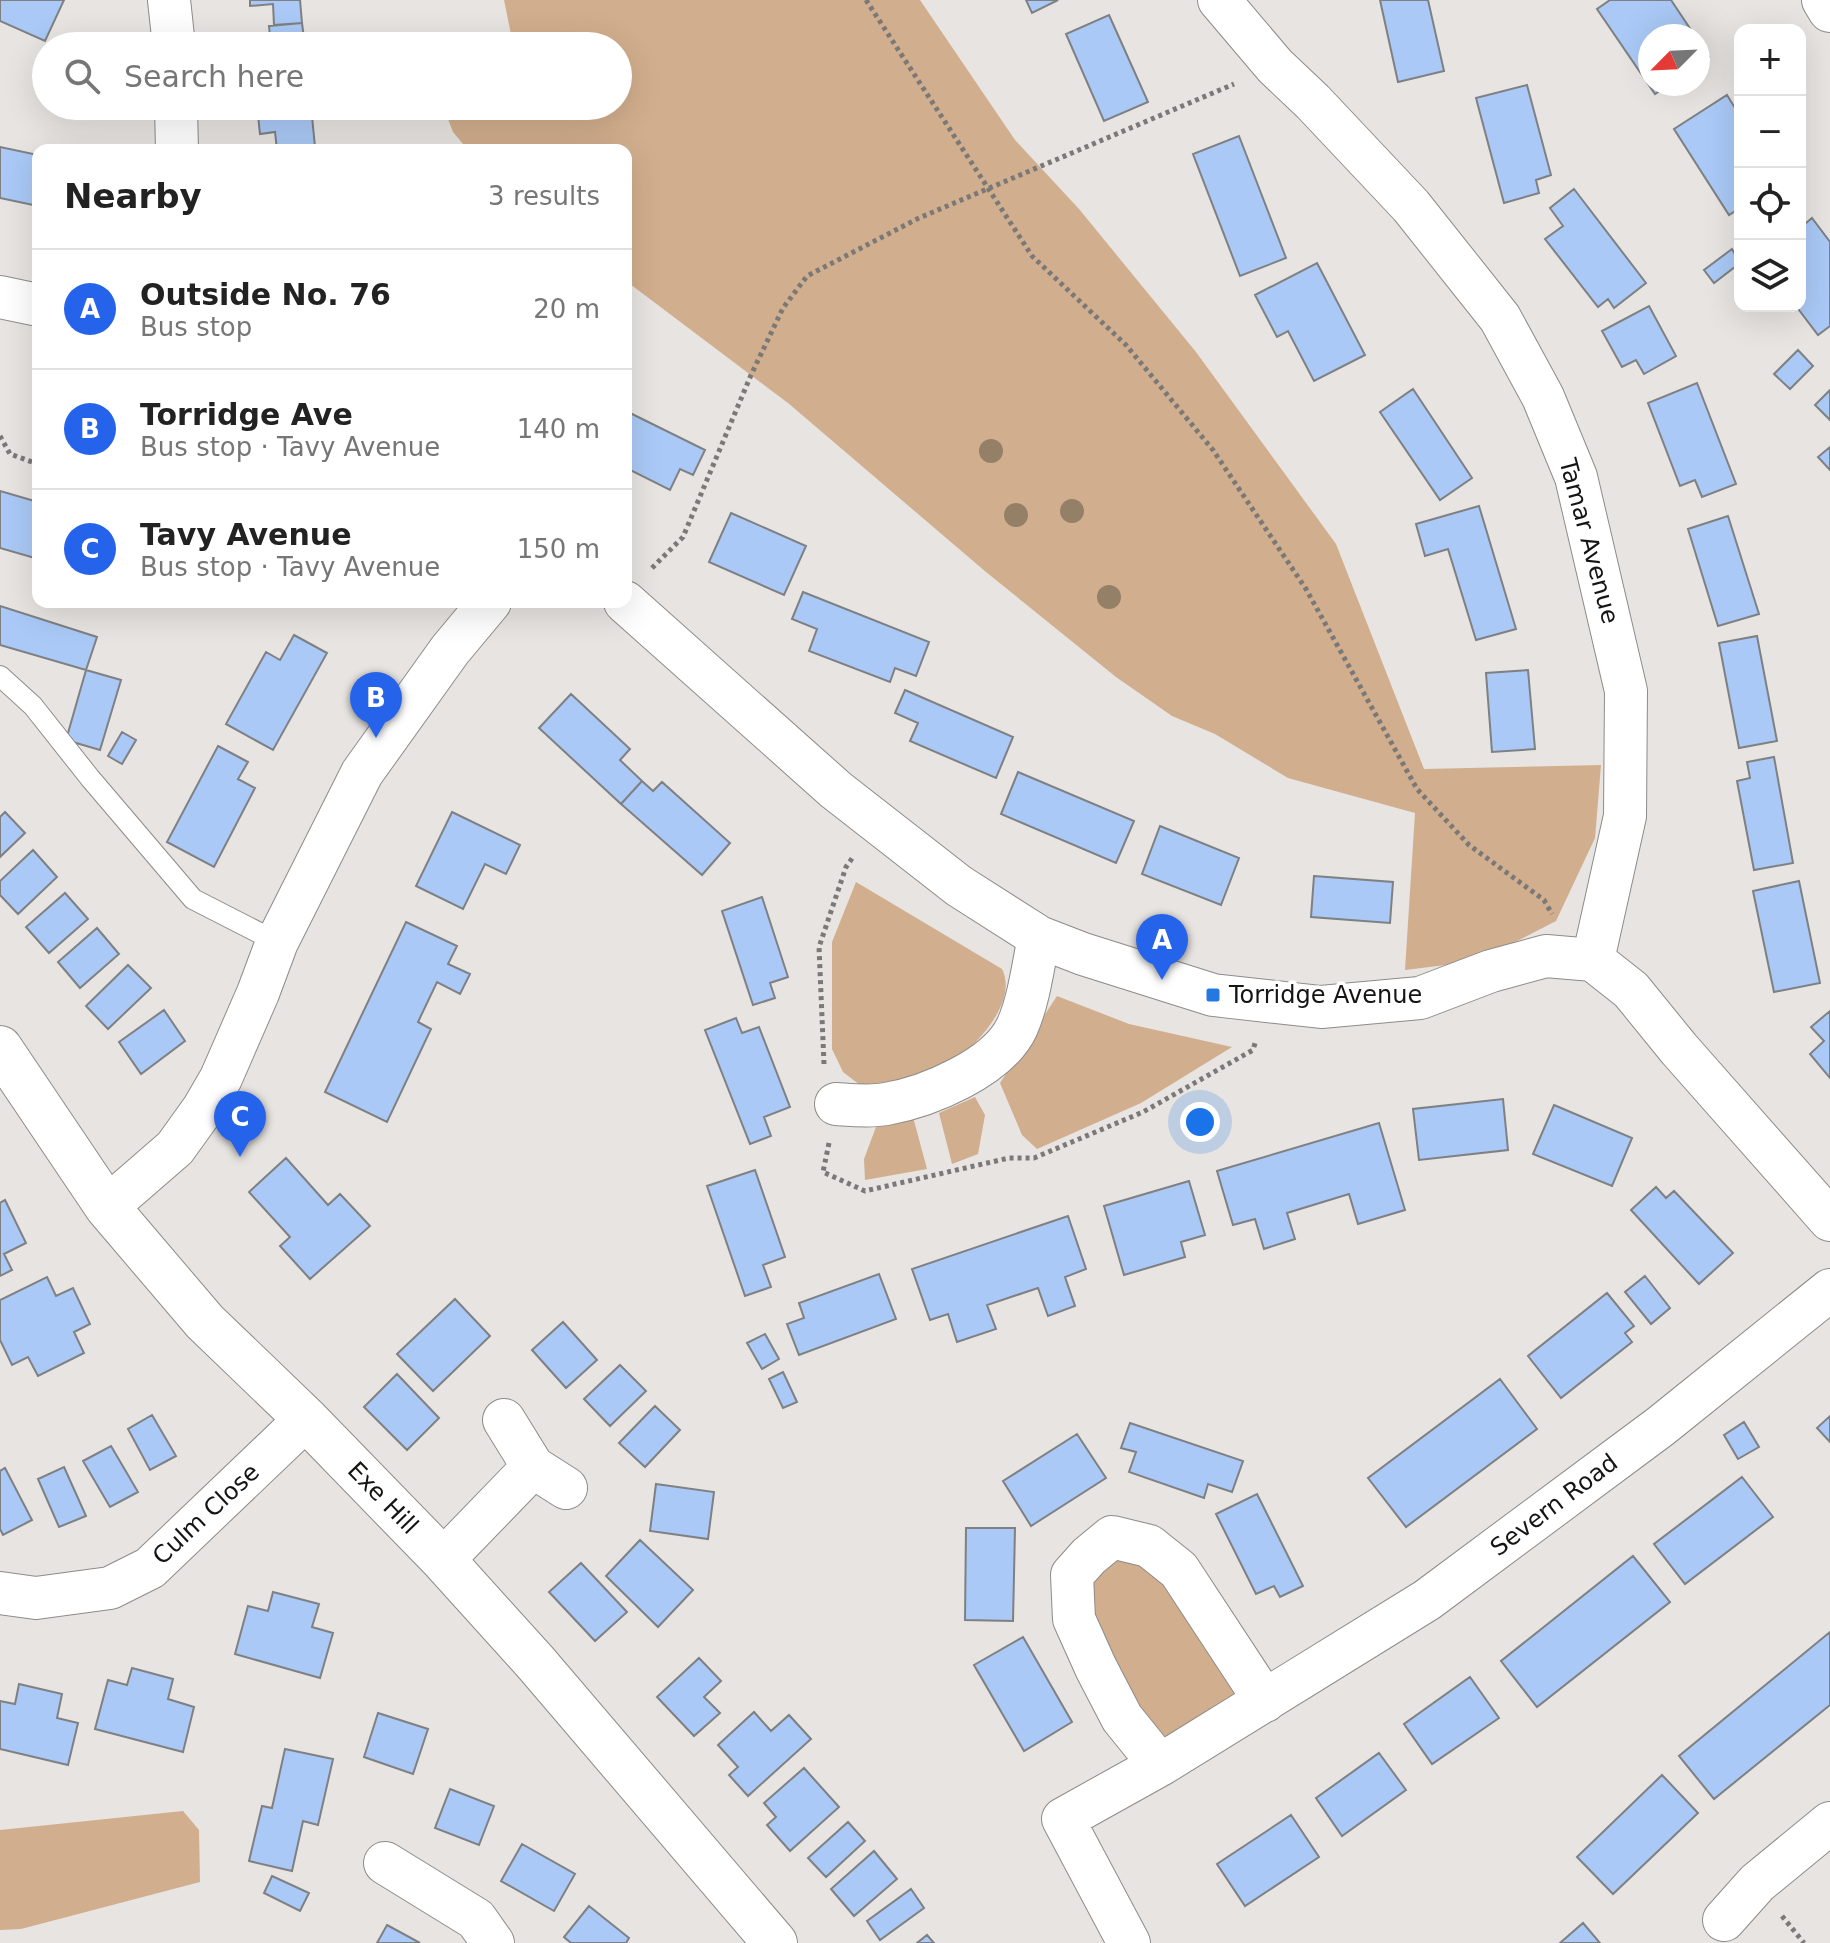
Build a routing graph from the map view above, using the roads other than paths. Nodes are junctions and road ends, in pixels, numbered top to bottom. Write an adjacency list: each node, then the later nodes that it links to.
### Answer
1 (169, 0): 5 (street)
2 (1219, 0): 15 (street, Tamar Avenue)
3 (1824, 0): 4 (street)
4 (1830, 10)
5 (172, 32)
6 (176, 120): 7 (street)
7 (177, 144)
8 (0, 297): 9 (street)
9 (32, 304)
10 (635, 588): 13 (street)
11 (485, 608): 14 (street)
12 (0, 676): 14 (lane)
13 (1039, 937): 15 (street); 17 (street)
14 (277, 942): 18 (street)
15 (1593, 960): 19 (street)
16 (0, 1048): 18 (street, Exe Hill)
17 (836, 1104)
18 (107, 1207): 21 (street, Exe Hill)
19 (1830, 1220)
20 (1830, 1290): 25 (street, Severn Road)
21 (306, 1419): 23 (street, Exe Hill); 24 (street, Culm Close)
22 (504, 1420): 23 (street)
23 (443, 1560): 31 (street, Exe Hill)
24 (0, 1593)
25 (1265, 1701): 26 (street, Severn Road); 26 (street)
26 (1160, 1765): 32 (street, Severn Road)
27 (1830, 1823): 29 (street)
28 (385, 1863): 30 (street)
29 (1724, 1920)
30 (493, 1943)
31 (775, 1943)
32 (1129, 1943)

